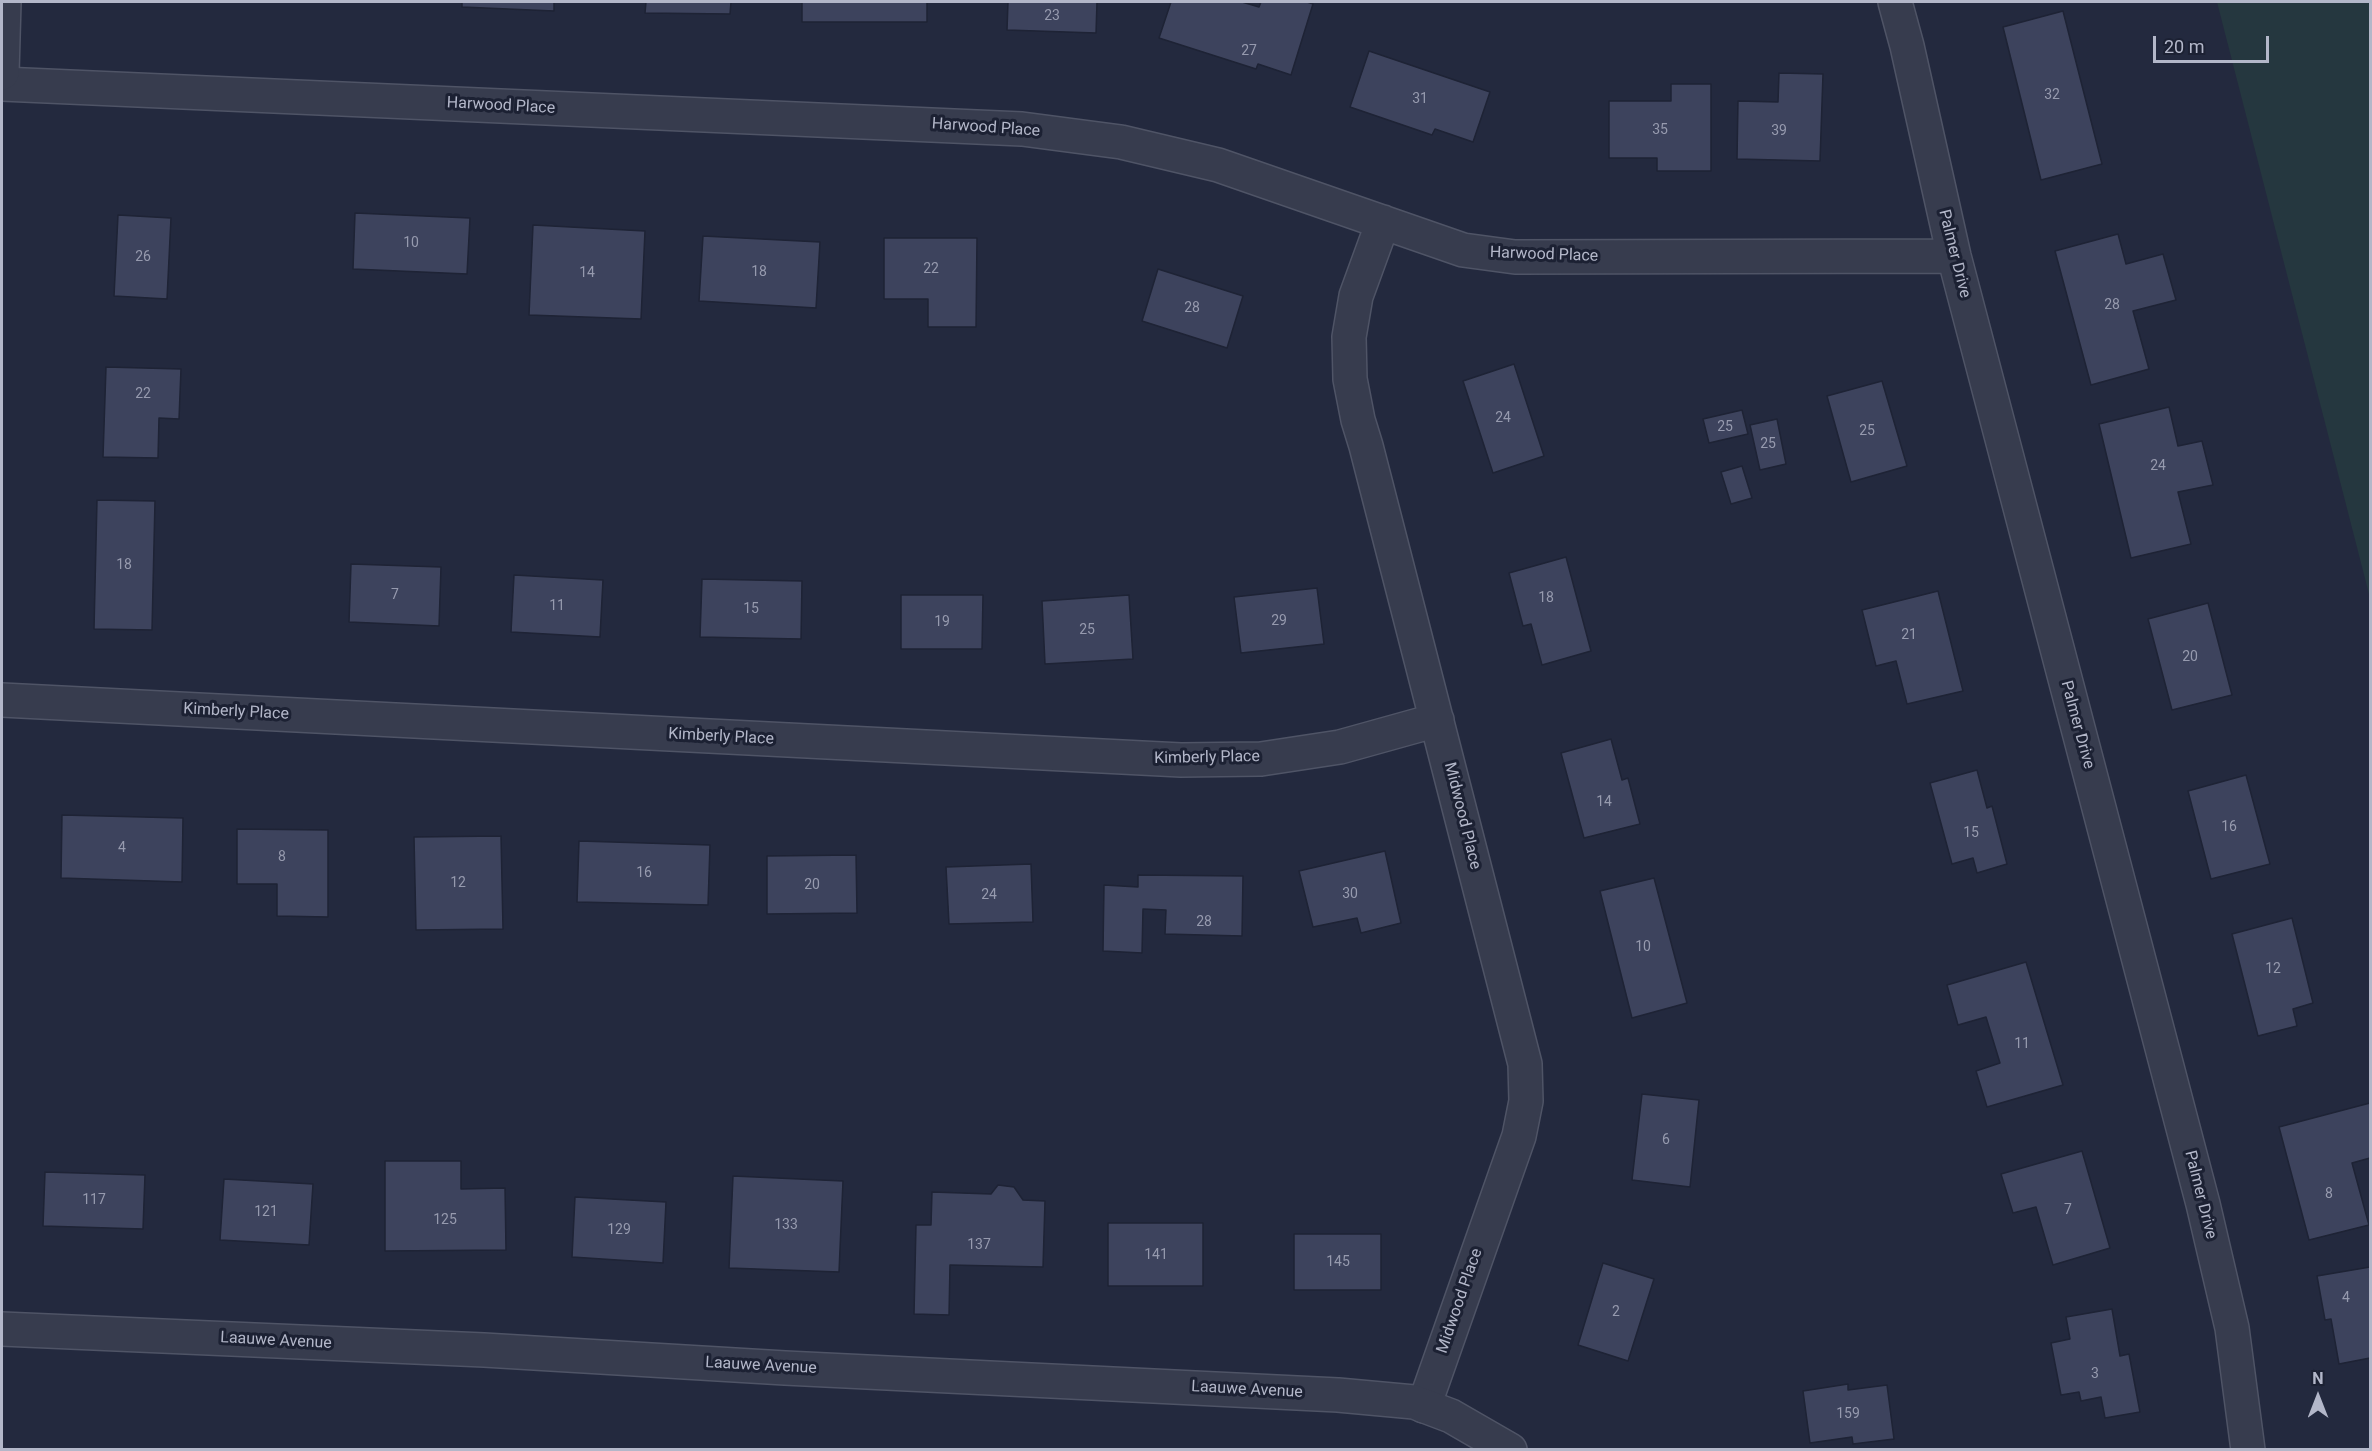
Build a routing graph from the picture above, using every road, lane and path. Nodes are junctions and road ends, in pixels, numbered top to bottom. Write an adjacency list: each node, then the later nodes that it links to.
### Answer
1 (4, 2): 3 (street)
2 (1895, 2): 6 (street, Palmer Drive)
3 (2, 73)
4 (2, 84): 5 (street, Harwood Place)
5 (1383, 222): 6 (street, Harwood Place); 8 (street, Midwood Place)
6 (1954, 256): 12 (street, Palmer Drive)
7 (2, 700): 8 (street, Kimberly Place)
8 (1437, 720): 10 (street, Midwood Place)
9 (2, 1329): 10 (street, Laauwe Avenue)
10 (1424, 1406): 11 (street, Laauwe Avenue)
11 (1510, 1449)
12 (2248, 1449)

